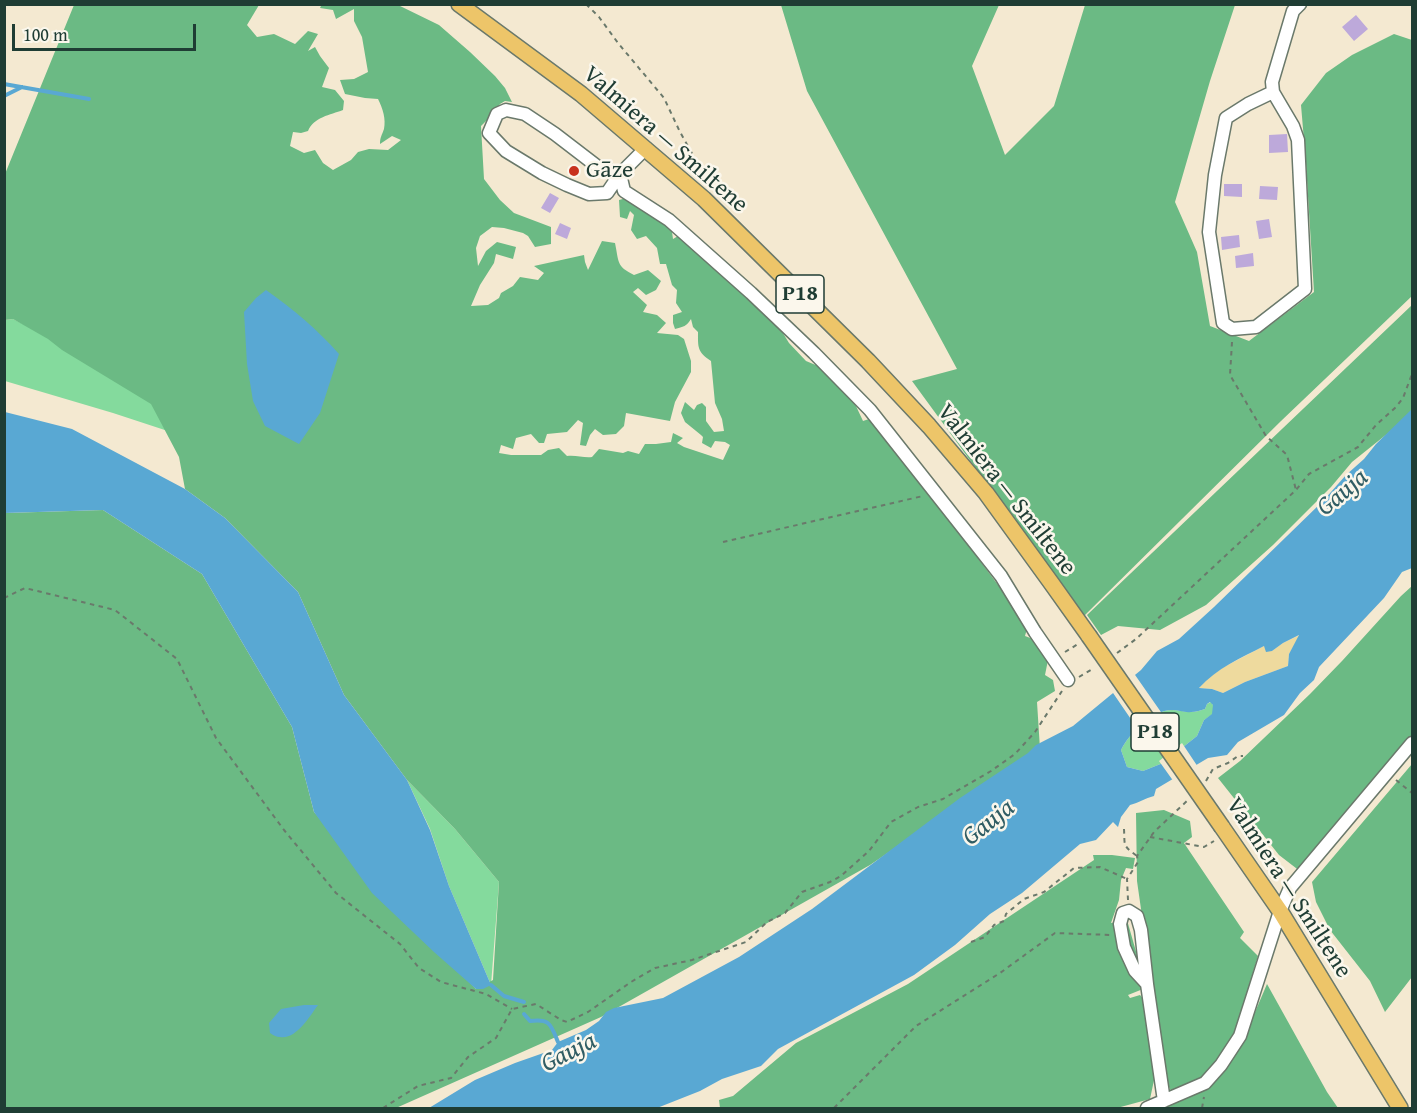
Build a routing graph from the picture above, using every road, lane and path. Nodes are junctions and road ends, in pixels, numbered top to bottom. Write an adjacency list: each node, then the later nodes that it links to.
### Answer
1 (459, 4): 5 (main road, Valmiera — Smiltene / P18)
2 (586, 4): 7 (path)
3 (1300, 4): 4 (street)
4 (1273, 93): 8 (street); 8 (street)
5 (646, 148): 6 (street); 7 (main road, Valmiera — Smiltene / P18)
6 (620, 174): 6 (street); 11 (street)
7 (704, 199): 14 (main road, Valmiera — Smiltene / P18)
8 (1232, 329): 10 (path)
9 (1413, 374): 10 (path)
10 (1296, 490): 15 (path)
11 (935, 493): 12 (path); 16 (street)
12 (723, 542)
13 (4, 598): 31 (path)
14 (1085, 639): 16 (path); 23 (main road, Valmiera — Smiltene / P18, bridge)
15 (1116, 653)
16 (1054, 660): 18 (street)
17 (1100, 664): 18 (path)
18 (1068, 680): 31 (path)
19 (1413, 743): 20 (street)
20 (1387, 772): 21 (path); 27 (street)
21 (1413, 793)
22 (1124, 829): 24 (path)
23 (1219, 833): 24 (path); 27 (main road, Valmiera — Smiltene / P18)
24 (1137, 856): 25 (path)
25 (1127, 879): 26 (path); 29 (path)
26 (1129, 911): 28 (street); 30 (street)
27 (1280, 911): 32 (street); 36 (main road, Valmiera — Smiltene / P18)
28 (1122, 935): 30 (street); 34 (path)
29 (971, 942)
30 (1147, 984): 32 (street)
31 (512, 1009): 33 (path)
32 (1164, 1101): 35 (street)
33 (383, 1108)
34 (834, 1108)
35 (1147, 1108)
36 (1400, 1108)

